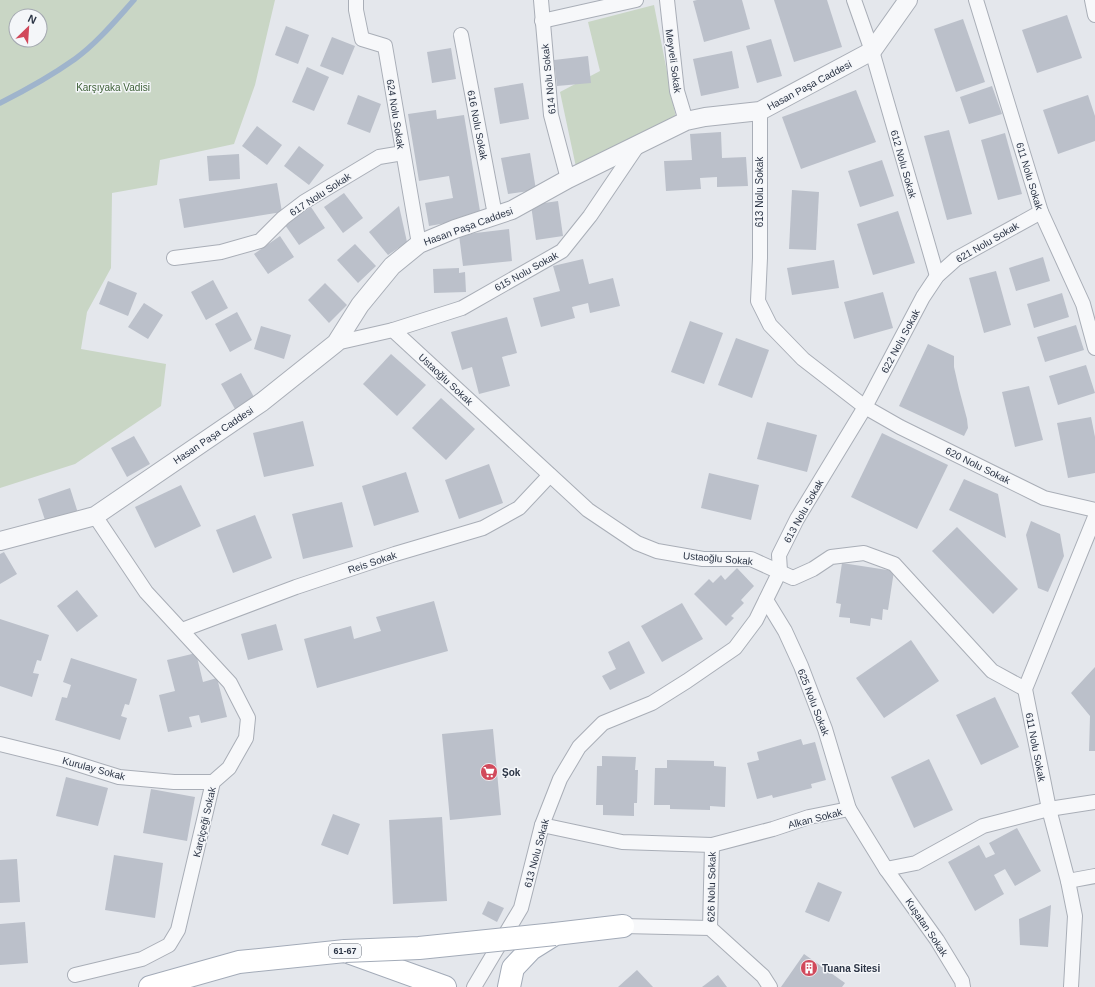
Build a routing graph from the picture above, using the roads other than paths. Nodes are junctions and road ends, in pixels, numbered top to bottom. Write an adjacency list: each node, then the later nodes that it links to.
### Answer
1 (356, 0): 16 (street, 624 Nolu Sokak)
2 (541, 0): 10 (street, 614 Nolu Sokak)
3 (636, 0): 10 (street)
4 (667, 0): 14 (street, Meyveli Sokak)
5 (854, 0): 12 (street, 612 Nolu Sokak)
6 (908, 0): 12 (street, Hasan Paşa Caddesi)
7 (976, 0): 18 (street, 611 Nolu Sokak)
8 (1092, 0): 9 (street)
9 (1095, 15)
10 (542, 21): 17 (street, 614 Nolu Sokak)
11 (461, 35): 19 (street, 616 Nolu Sokak)
12 (872, 51): 13 (street, Hasan Paşa Caddesi); 22 (street, 612 Nolu Sokak)
13 (760, 111): 14 (street, Hasan Paşa Caddesi); 26 (street, 613 Nolu Sokak)
14 (686, 121): 15 (street, Hasan Paşa Caddesi)
15 (638, 146): 17 (street, Hasan Paşa Caddesi); 23 (street, 615 Nolu Sokak)
16 (403, 152): 20 (street, 624 Nolu Sokak); 21 (street, 617 Nolu Sokak)
17 (568, 179): 19 (street, Hasan Paşa Caddesi)
18 (1041, 212): 22 (street, 621 Nolu Sokak); 25 (street, 611 Nolu Sokak)
19 (495, 215): 20 (street, Hasan Paşa Caddesi)
20 (418, 244): 24 (street, Hasan Paşa Caddesi)
21 (174, 258)
22 (937, 276): 26 (street, 622 Nolu Sokak)
23 (393, 330): 24 (street); 27 (street, Ustaoğlu Sokak)
24 (336, 343): 29 (street, Hasan Paşa Caddesi)
25 (1095, 348)
26 (865, 407): 28 (street, 620 Nolu Sokak); 32 (street, 613 Nolu Sokak)
27 (550, 475): 32 (street, Ustaoğlu Sokak); 34 (street, Reis Sokak)
28 (1095, 510)
29 (95, 516): 31 (street, Hasan Paşa Caddesi); 34 (street, Karçiçeği Sokak)
30 (1095, 518): 35 (street)
31 (0, 541)
32 (780, 571): 33 (street, 613 Nolu Sokak); 35 (street, Ustaoğlu Sokak)
33 (766, 600): 40 (street, 625 Nolu Sokak); 41 (street, 613 Nolu Sokak)
34 (182, 630): 37 (street, Karçiçeği Sokak)
35 (1025, 689): 39 (street, 611 Nolu Sokak)
36 (0, 744): 37 (street, Kurulay Sokak)
37 (213, 782): 50 (street, Karçiçeği Sokak)
38 (1095, 802): 39 (street)
39 (1049, 809): 43 (street); 45 (street, 611 Nolu Sokak)
40 (849, 810): 42 (street, Alkan Sokak); 43 (street, Alkan Sokak)
41 (542, 825): 42 (street, Alkan Sokak); 53 (street, 613 Nolu Sokak)
42 (712, 845): 47 (street, 626 Nolu Sokak)
43 (886, 869): 56 (street, Kuşatan Sokak)
44 (1095, 876): 45 (street)
45 (1068, 881): 57 (street, 611 Nolu Sokak)
46 (623, 926): 47 (street); 48 (main road, 61-67)
47 (710, 928): 55 (street)
48 (555, 934): 49 (main road, 61-67, bridge); 54 (main road, 61-67)
49 (345, 951): 51 (main road, 61-67); 52 (main road, 61-67)
50 (75, 975)
51 (150, 987)
52 (445, 987)
53 (474, 987)
54 (509, 987)
55 (770, 987)
56 (963, 987)
57 (1071, 987)

